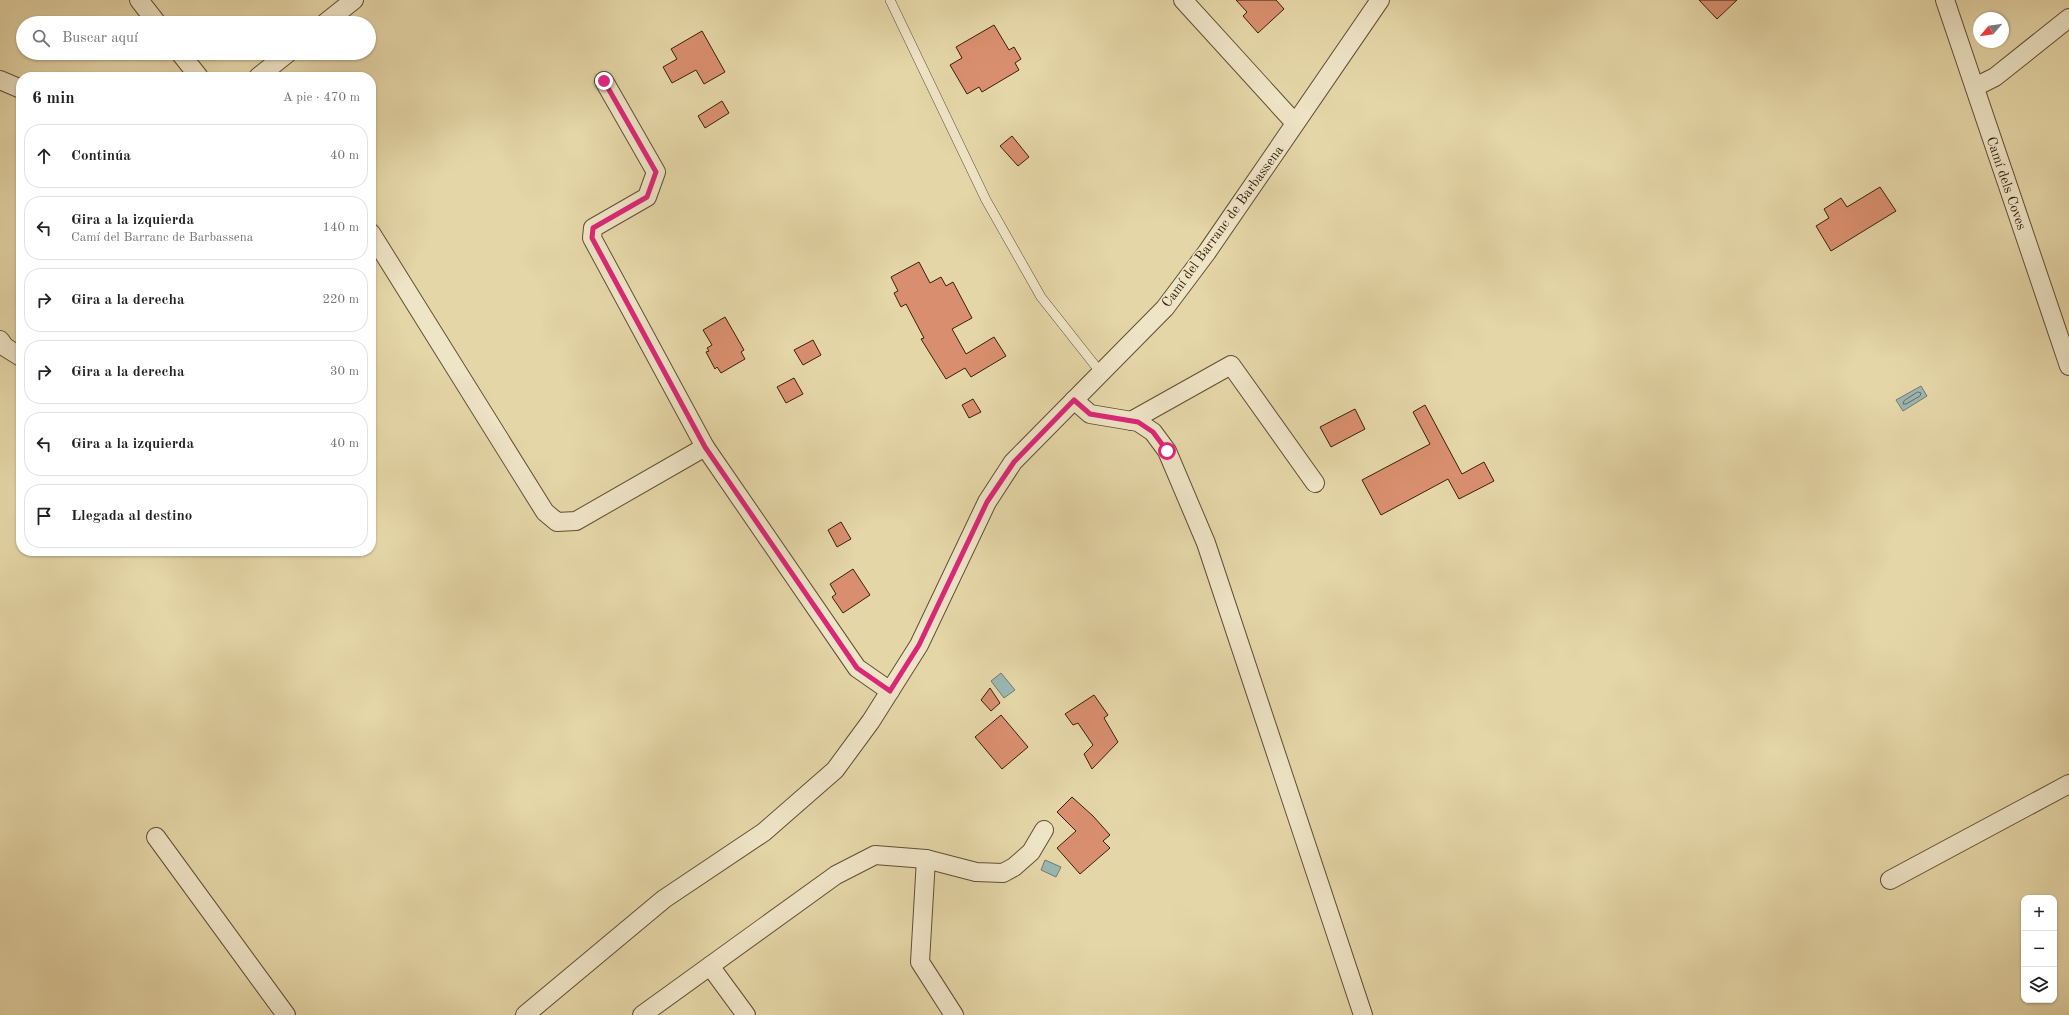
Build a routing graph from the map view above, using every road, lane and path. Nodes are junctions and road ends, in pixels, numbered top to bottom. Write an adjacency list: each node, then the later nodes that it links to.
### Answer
1 (139, 0): 7 (street)
2 (354, 0): 8 (street)
3 (890, 0): 24 (lane)
4 (1183, 0): 18 (street)
5 (1380, 0): 18 (street, Camí del Barranc de Barbassena)
6 (1945, 0): 17 (street, Camí dels Coves)
7 (151, 16)
8 (334, 16)
9 (2069, 18): 17 (street)
10 (185, 60): 12 (street)
11 (281, 60): 13 (street)
12 (194, 72)
13 (268, 72)
14 (0, 80): 16 (street)
15 (604, 81): 27 (street)
16 (16, 87)
17 (1975, 87): 20 (street, Camí dels Coves)
18 (1295, 123): 24 (street, Camí del Barranc de Barbassena)
19 (376, 241): 27 (street)
20 (2062, 323): 23 (street, Camí dels Coves)
21 (0, 340): 22 (street)
22 (16, 354)
23 (2069, 366)
24 (1100, 373): 25 (street, Camí del Barranc de Barbassena)
25 (1074, 400): 26 (street); 29 (street, Camí del Barranc de Barbassena)
26 (1131, 421): 28 (street); 41 (street)
27 (705, 447): 29 (street)
28 (1315, 483)
29 (890, 691): 37 (street, Camí del Barranc de Barbassena)
30 (2069, 784): 34 (street)
31 (1044, 830): 33 (street)
32 (156, 837): 36 (street)
33 (926, 859): 35 (street); 40 (street)
34 (1890, 880)
35 (710, 966): 38 (street); 39 (street)
36 (286, 1015)
37 (525, 1015)
38 (642, 1015)
39 (746, 1015)
40 (954, 1015)
41 (1363, 1015)

